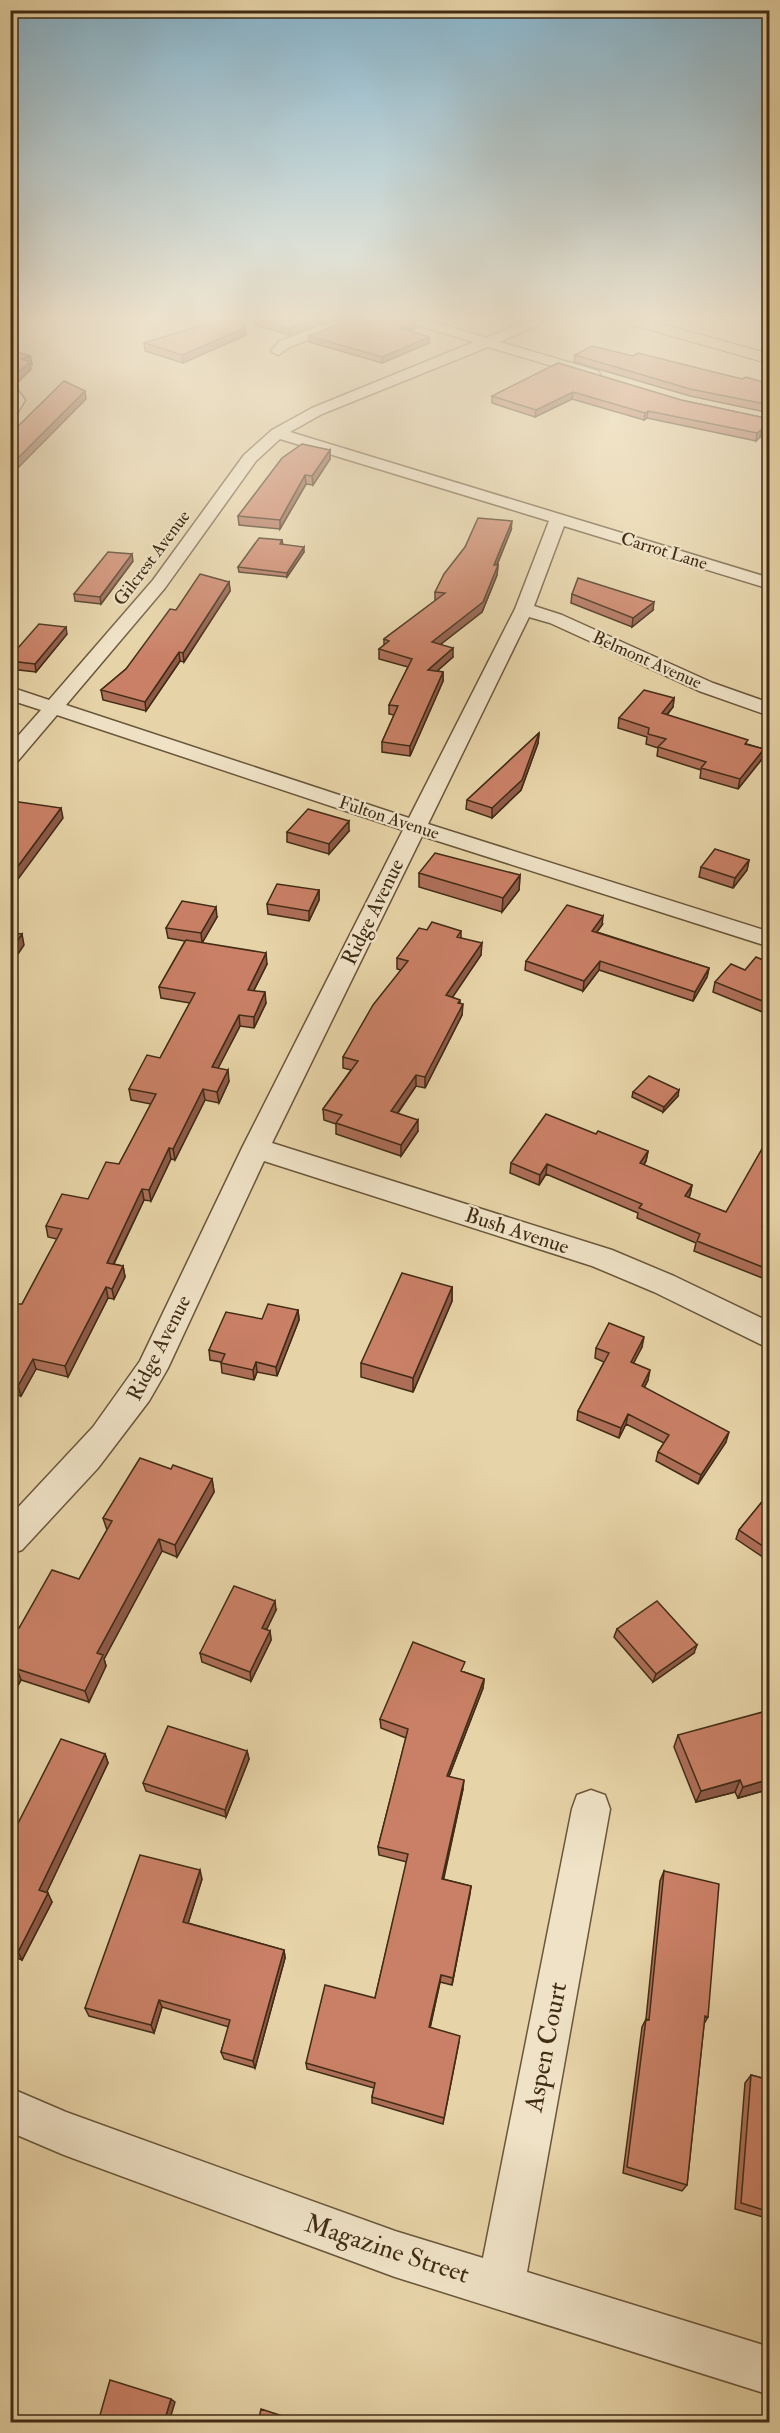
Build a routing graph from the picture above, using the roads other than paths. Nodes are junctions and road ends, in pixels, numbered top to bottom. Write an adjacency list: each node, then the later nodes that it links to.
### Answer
1 (275, 435): 7 (street, Gilcrest Avenue)
2 (282, 435): 3 (street)
3 (558, 519): 4 (street, Carrot Lane); 5 (street, Ridge Avenue)
4 (770, 584)
5 (524, 609): 8 (street, Belmont Avenue); 10 (street, Ridge Avenue)
6 (10, 693): 7 (street, Fulton Avenue)
7 (53, 708): 9 (street, Gilcrest Avenue); 10 (street, Fulton Avenue)
8 (770, 710)
9 (10, 758)
10 (415, 827): 11 (street, Fulton Avenue); 12 (street, Ridge Avenue)
11 (770, 940)
12 (256, 1148): 13 (street, Bush Avenue); 14 (street, Ridge Avenue)
13 (770, 1337)
14 (10, 1539)
15 (591, 1809): 17 (street, Aspen Court)
16 (10, 2110): 17 (street, Magazine Street)
17 (501, 2286): 18 (street, Magazine Street)
18 (770, 2371)

